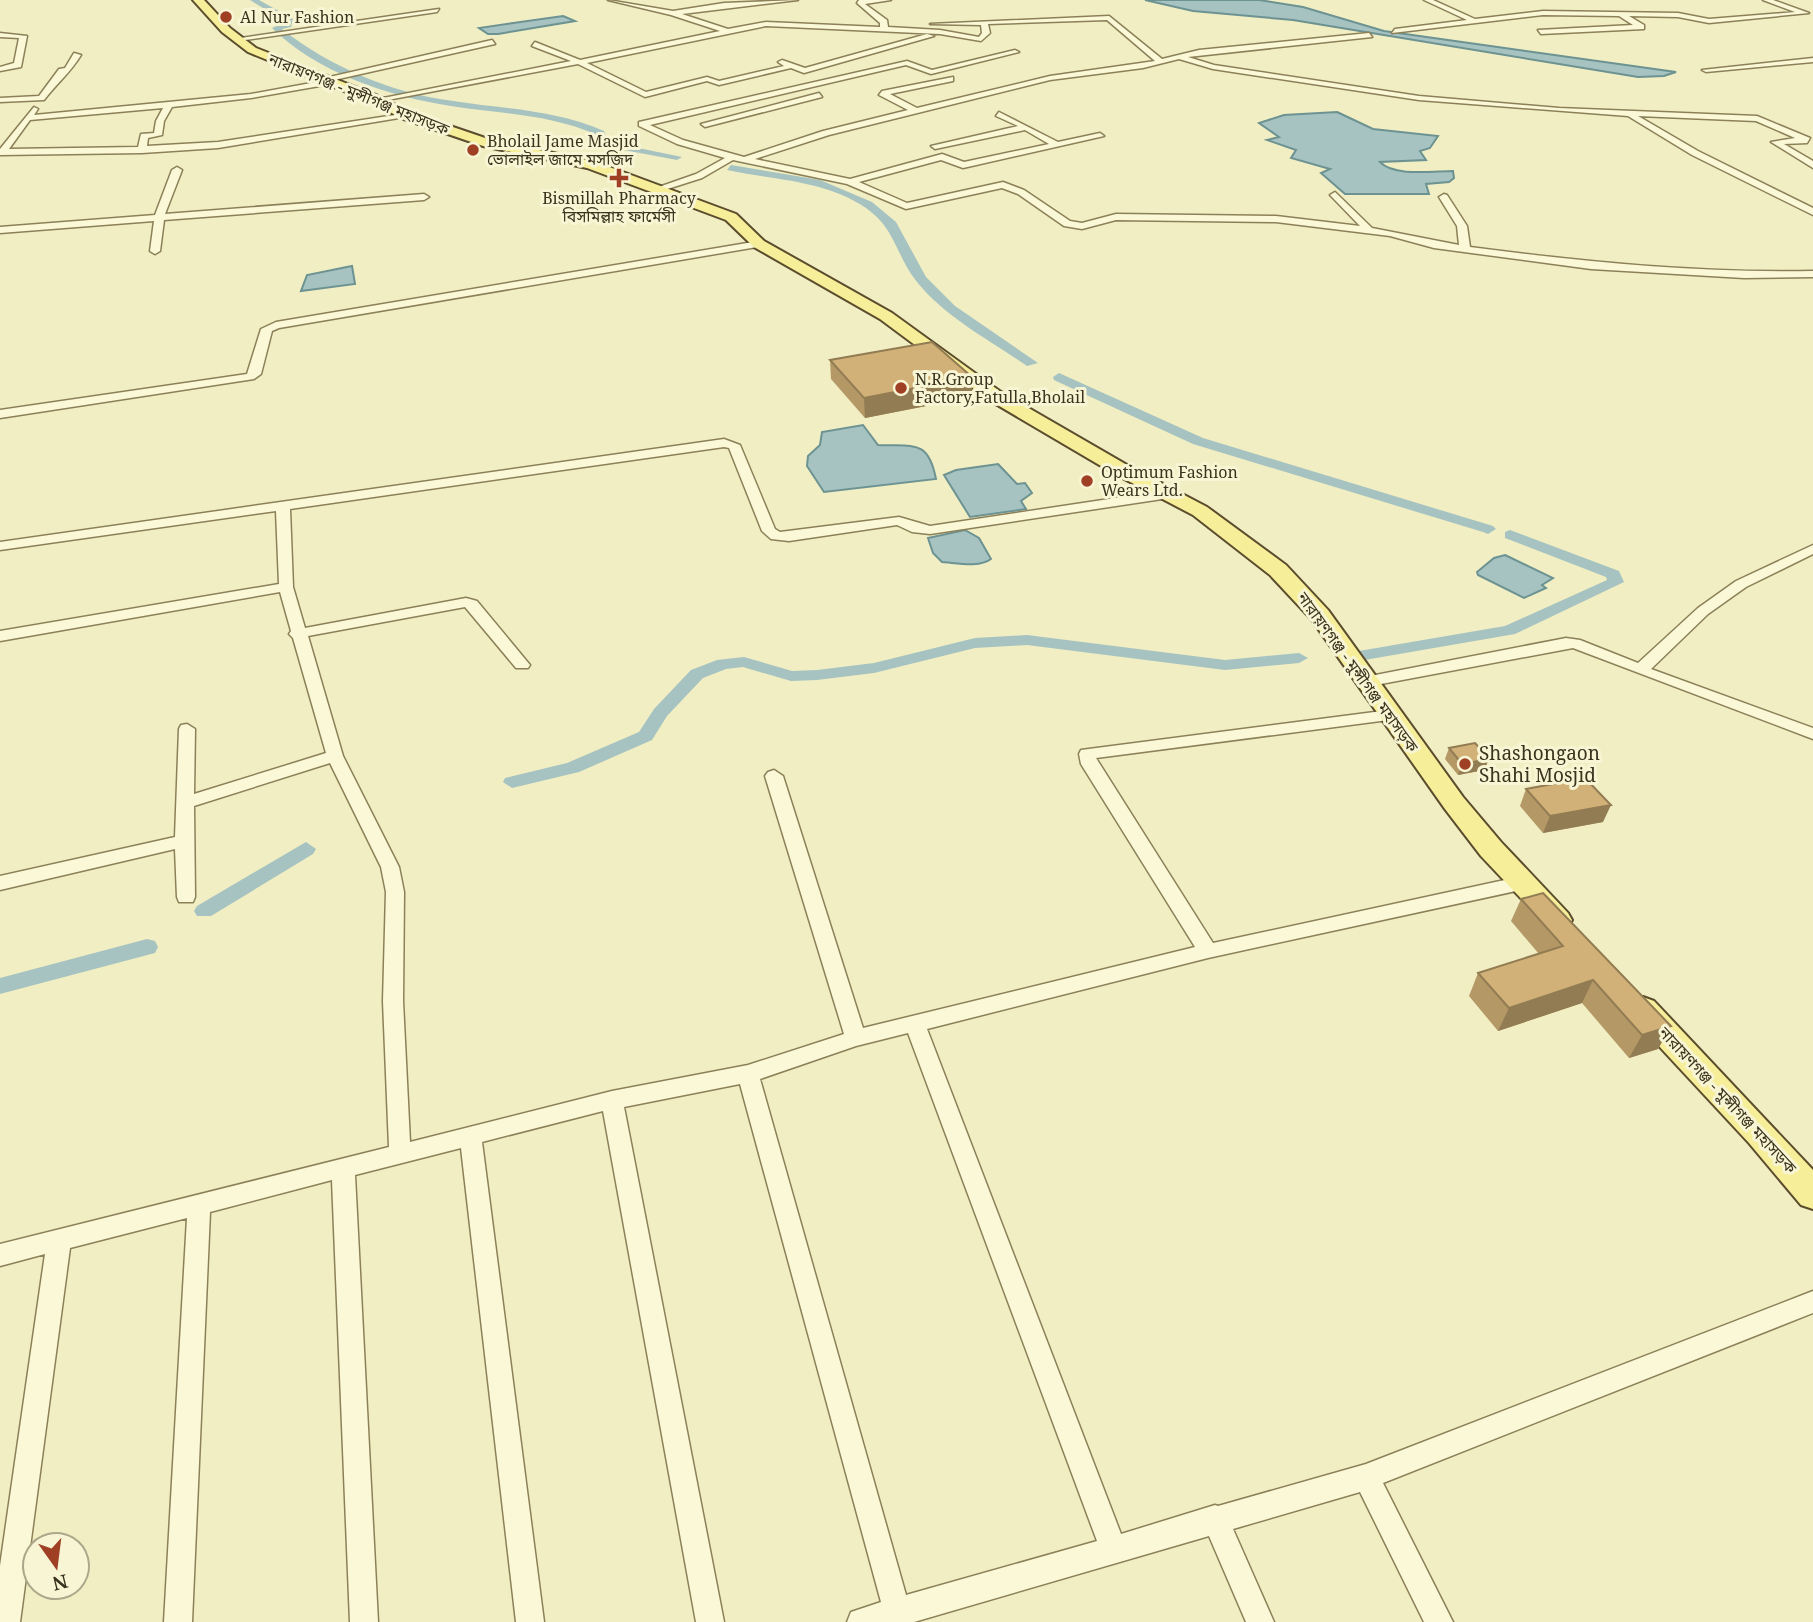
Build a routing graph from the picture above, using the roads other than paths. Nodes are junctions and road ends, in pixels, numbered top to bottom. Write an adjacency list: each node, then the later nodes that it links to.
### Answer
1 (198, 0): 23 (main road, নারায়ণগঞ্জ - মুন্সীগঞ্জ মহাসড়ক)
2 (611, 0): 10 (street)
3 (888, 0): 7 (street)
4 (1427, 0): 14 (street)
5 (1766, 0): 13 (street)
6 (796, 1): 10 (street)
7 (858, 1): 16 (street)
8 (1616, 4): 12 (street)
9 (437, 10): 23 (street)
10 (673, 13): 17 (street)
11 (1619, 13): 12 (street); 14 (street); 20 (street)
12 (1633, 13): 13 (street)
13 (1810, 13)
14 (1472, 20): 18 (street)
15 (984, 22): 16 (street); 19 (street); 31 (street)
16 (885, 27): 17 (street); 19 (street)
17 (726, 31): 30 (street)
18 (1395, 31)
19 (940, 32): 33 (street)
20 (1541, 32)
21 (0, 35): 34 (street)
22 (1369, 35): 28 (street)
23 (238, 39): 39 (main road, নারায়ণগঞ্জ - মুন্সীগঞ্জ মহাসড়ক)
24 (492, 43): 39 (street)
25 (535, 44): 30 (street)
26 (1015, 52): 36 (street)
27 (77, 55): 41 (street)
28 (1177, 56): 31 (street); 47 (street)
29 (1813, 60): 35 (street)
30 (577, 61): 33 (street); 43 (street)
31 (1160, 61): 45 (street)
32 (782, 62): 33 (street)
33 (792, 66)
34 (0, 69)
35 (1706, 70)
36 (929, 71): 37 (street); 60 (street)
37 (915, 74)
38 (962, 76): 45 (street)
39 (328, 81): 43 (main road, নারায়ণগঞ্জ - মুন্সীগঞ্জ মহাসড়ক); 44 (street)
40 (836, 91): 50 (street)
41 (41, 98): 42 (street); 49 (street)
42 (0, 100)
43 (377, 100): 48 (main road, নারায়ণগঞ্জ - মুন্সীগঞ্জ মহাসড়ক)
44 (169, 105): 49 (street); 58 (street)
45 (916, 110): 61 (street)
46 (999, 114): 51 (street)
47 (1629, 114): 55 (street); 69 (street)
48 (405, 115): 58 (street); 65 (main road, নারায়ণগঞ্জ - মুন্সীগঞ্জ মহাসড়ক)
49 (28, 118): 59 (street)
50 (705, 124)
51 (1026, 127): 52 (street); 56 (street)
52 (1006, 131): 54 (street); 57 (street)
53 (1100, 136): 56 (street)
54 (1015, 137)
55 (1810, 140): 62 (street)
56 (1055, 144): 64 (street)
57 (935, 146)
58 (142, 150): 59 (street)
59 (1, 152)
60 (732, 157): 61 (street); 65 (street)
61 (746, 159): 64 (street)
62 (1813, 165)
63 (177, 170): 70 (street)
64 (850, 182): 72 (street)
65 (658, 189): 73 (main road, নারায়ণগঞ্জ - মুন্সীগঞ্জ মহাসড়ক)
66 (1335, 195): 72 (street)
67 (424, 197): 70 (street)
68 (1444, 197): 74 (street)
69 (1813, 212)
70 (160, 215): 71 (street); 75 (street)
71 (0, 230)
72 (1370, 231): 74 (street)
73 (759, 244): 77 (street); 78 (main road, নারায়ণগঞ্জ - মুন্সীগঞ্জ মহাসড়ক)
74 (1465, 250): 76 (street)
75 (155, 251)
76 (1813, 274)
77 (0, 414)
78 (1169, 494): 79 (street); 87 (main road, নারায়ণগঞ্জ - মুন্সীগঞ্জ মহাসড়ক)
79 (283, 504): 80 (street); 82 (street)
80 (0, 546)
81 (1813, 549): 86 (street)
82 (285, 587): 83 (street); 84 (street)
83 (297, 634): 85 (street); 91 (street)
84 (0, 636)
85 (522, 665)
86 (1640, 670): 87 (street); 90 (street)
87 (1365, 682): 88 (main road, নারায়ণগঞ্জ - মুন্সীগঞ্জ মহাসড়ক)
88 (1390, 715): 96 (main road, নারায়ণগঞ্জ - মুন্সীগঞ্জ মহাসড়ক); 99 (street)
89 (187, 729): 93 (street)
90 (1813, 734)
91 (335, 756): 93 (street); 106 (street)
92 (774, 776): 102 (street)
93 (186, 803): 94 (street)
94 (184, 841): 95 (street); 97 (street)
95 (0, 883)
96 (1523, 883): 98 (main road, নারায়ণগঞ্জ - মুন্সীগঞ্জ মহাসড়ক); 99 (street)
97 (186, 897)
98 (1571, 933)
99 (1208, 951): 101 (street)
100 (1628, 993): 108 (main road, নারায়ণগঞ্জ - মুন্সীগঞ্জ মহাসড়ক)
101 (915, 1025): 102 (street); 115 (street)
102 (856, 1038): 103 (street)
103 (748, 1074): 104 (street); 116 (street)
104 (612, 1100): 105 (street); 121 (street)
105 (470, 1135): 106 (street); 120 (street)
106 (400, 1153): 107 (street)
107 (343, 1167): 109 (street); 119 (street)
108 (1813, 1194)
109 (199, 1203): 110 (street); 118 (street)
110 (58, 1240): 111 (street); 117 (street)
111 (0, 1255)
112 (1813, 1302): 113 (street)
113 (1366, 1477): 114 (street); 124 (street)
114 (1214, 1518): 115 (street); 123 (street)
115 (1113, 1547): 116 (street)
116 (898, 1616): 122 (street)
117 (6, 1622)
118 (178, 1622)
119 (364, 1622)
120 (530, 1622)
121 (710, 1622)
122 (861, 1622)
123 (1260, 1622)
124 (1440, 1622)

